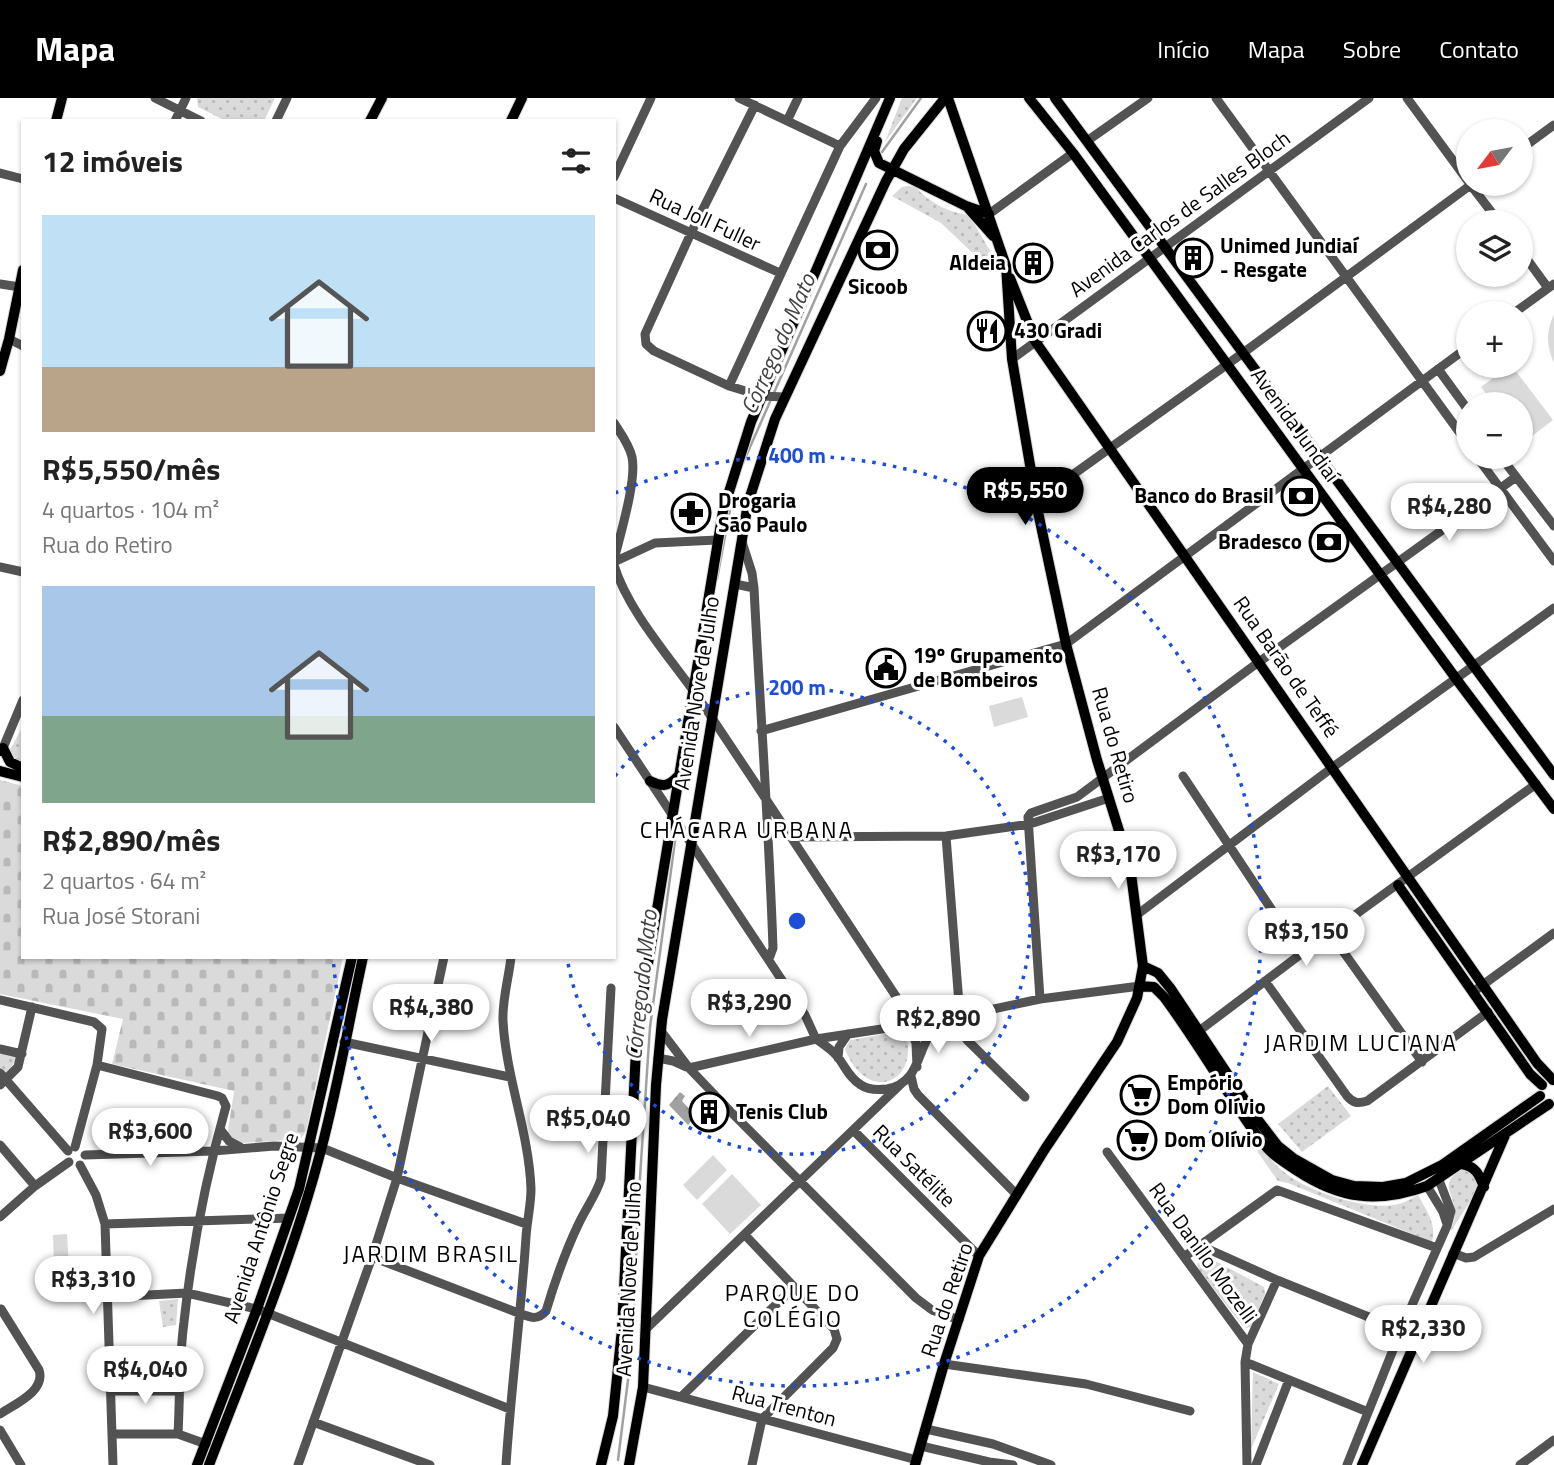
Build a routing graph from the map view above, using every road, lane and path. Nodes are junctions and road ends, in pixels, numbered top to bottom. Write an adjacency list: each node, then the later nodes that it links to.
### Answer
1 (62, 98): 21 (main road)
2 (155, 98): 20 (street)
3 (187, 98): 20 (street); 24 (street)
4 (287, 98): 25 (street)
5 (382, 98): 26 (main road)
6 (522, 98): 27 (main road)
7 (650, 98): 38 (street)
8 (739, 98): 19 (street)
9 (798, 98): 28 (street)
10 (876, 98): 32 (street)
11 (947, 98): 35 (main road, Avenida Nove de Julho); 40 (main road, Rua do Retiro)
12 (1029, 98): 33 (main road, Avenida Jundiaí)
13 (1055, 98): 31 (main road, Avenida Jundiaí)
14 (1148, 98): 31 (street)
15 (1216, 98): 36 (street)
16 (1369, 98): 36 (street, Avenida Carlos de Salles Bloch)
17 (1407, 98): 34 (street)
18 (887, 103): 35 (main road); 70 (main road, Avenida Nove de Julho)
19 (754, 105): 28 (street); 45 (street)
20 (180, 110): 22 (street); 23 (street)
21 (57, 119)
22 (176, 119)
23 (197, 119)
24 (198, 119)
25 (277, 119)
26 (371, 119)
27 (512, 119)
28 (787, 121): 32 (street)
29 (1554, 125): 30 (street)
30 (1533, 140)
31 (1087, 141): 47 (main road, Avenida Jundiaí)
32 (841, 146): 51 (street)
33 (1073, 153): 44 (street); 48 (main road, Avenida Jundiaí)
34 (1456, 164)
35 (892, 170): 43 (main road); 71 (main road, Avenida Nove de Julho)
36 (1268, 171): 47 (street, Avenida Carlos de Salles Bloch); 52 (street)
37 (0, 173): 39 (street)
38 (616, 173)
39 (21, 178)
40 (981, 192): 43 (main road); 44 (main road, Rua do Retiro)
41 (1456, 194): 52 (street)
42 (616, 199): 45 (street, Rua Joll Fuller)
43 (965, 204): 44 (main road); 46 (main road, Rua do Retiro)
44 (989, 214): 46 (main road, Rua do Retiro)
45 (691, 233): 51 (street, Rua Joll Fuller); 68 (street)
46 (995, 238): 50 (main road, Rua do Retiro)
47 (1165, 248): 48 (street, Avenida Carlos de Salles Bloch); 61 (main road, Avenida Jundiaí)
48 (1149, 260): 59 (street, Avenida Carlos de Salles Bloch); 64 (main road, Avenida Jundiaí)
49 (1533, 265): 55 (street)
50 (1006, 266): 59 (main road, Rua Barão de Teffé); 63 (main road, Rua do Retiro)
51 (780, 273): 68 (street)
52 (1345, 277): 61 (street); 67 (street)
53 (21, 281): 56 (main road)
54 (0, 284): 56 (street)
55 (1551, 286): 57 (street)
56 (20, 287): 58 (main road)
57 (1530, 301)
58 (9, 339): 60 (street); 66 (main road)
59 (1035, 341): 63 (street, Avenida Carlos de Salles Bloch); 74 (main road, Rua Barão de Teffé)
60 (21, 345)
61 (1243, 353): 64 (street); 75 (main road, Avenida Jundiaí)
62 (1456, 356): 65 (street)
63 (1012, 359): 81 (main road, Rua do Retiro)
64 (1227, 364): 74 (street); 76 (main road, Avenida Jundiaí)
65 (1438, 369): 67 (street); 69 (street)
66 (0, 371)
67 (1423, 380): 73 (street); 75 (street)
68 (729, 386): 70 (street)
69 (1456, 394)
70 (763, 396): 71 (street); 83 (main road, Avenida Nove de Julho)
71 (780, 397): 84 (main road, Avenida Nove de Julho)
72 (616, 426): 85 (street)
73 (1456, 427)
74 (1110, 449): 81 (street); 86 (main road, Rua Barão de Teffé)
75 (1320, 456): 76 (street); 89 (main road, Avenida Jundiaí)
76 (1304, 469): 86 (street); 93 (main road, Avenida Jundiaí)
77 (1486, 469): 80 (street)
78 (1510, 469): 79 (street)
79 (1516, 477): 80 (street); 82 (street)
80 (1500, 489): 88 (street); 89 (street)
81 (1036, 501): 97 (main road, Rua do Retiro)
82 (1554, 526)
83 (717, 540): 87 (street); 101 (main road, Avenida Nove de Julho)
84 (741, 542): 94 (main road, Avenida Nove de Julho); 95 (street)
85 (616, 553)
86 (1184, 556): 97 (street); 98 (main road, Rua Barão de Teffé)
87 (616, 561)
88 (1554, 561)
89 (1398, 562): 93 (street); 99 (main road, Avenida Jundiaí)
90 (0, 566): 92 (street)
91 (616, 570): 101 (street)
92 (21, 571)
93 (1381, 574): 98 (street); 100 (main road, Avenida Jundiaí)
94 (735, 584): 95 (street); 103 (main road, Avenida Nove de Julho)
95 (754, 588): 105 (street)
96 (1554, 608): 99 (street)
97 (1066, 644): 105 (street); 114 (main road, Rua do Retiro)
98 (1259, 662): 108 (main road, Rua Barão de Teffé); 114 (street)
99 (1474, 667): 100 (street); 110 (main road, Avenida Jundiaí)
100 (1457, 680): 108 (street); 116 (main road, Avenida Jundiaí)
101 (692, 690): 103 (street); 112 (main road, Avenida Nove de Julho)
102 (21, 704): 106 (street)
103 (712, 719): 118 (street); 124 (main road, Avenida Nove de Julho)
104 (616, 730): 115 (street)
105 (761, 731): 118 (street)
106 (1, 749): 107 (main road)
107 (21, 767)
108 (1333, 767): 125 (street); 126 (main road, Rua Barão de Teffé)
109 (0, 771): 111 (main road)
110 (1553, 772)
111 (21, 776)
112 (678, 776): 115 (main road); 120 (main road, Avenida Nove de Julho)
113 (1183, 776): 125 (street)
114 (1102, 777): 117 (main road, Rua do Retiro); 121 (street)
115 (650, 781): 120 (street)
116 (1536, 784): 119 (main road, Avenida Jundiaí); 126 (street)
117 (1109, 798): 121 (street); 130 (main road, Rua do Retiro)
118 (768, 803): 123 (street); 138 (street)
119 (1554, 809)
120 (675, 817): 124 (street); 252 (main road, Avenida Nove de Julho)
121 (1030, 824): 122 (street); 145 (street)
122 (946, 836): 123 (street); 149 (street)
123 (790, 837): 151 (street)
124 (691, 840): 138 (street); 152 (main road, Avenida Nove de Julho)
125 (1230, 845): 130 (street); 133 (street)
126 (1409, 877): 127 (street); 129 (main road, Rua Barão de Teffé)
127 (1398, 885): 128 (main road); 131 (street)
128 (1405, 895): 129 (main road); 144 (main road)
129 (1422, 897): 141 (main road, Rua Barão de Teffé)
130 (1138, 914): 139 (main road, Rua do Retiro)
131 (1330, 933): 133 (street); 162 (street)
132 (1554, 933): 141 (street)
133 (1301, 954): 140 (street)
134 (352, 959): 179 (main road, Avenida Antônio Segre)
135 (363, 959): 156 (main road, Avenida Antônio Segre)
136 (444, 959): 159 (street)
137 (512, 959): 166 (street)
138 (769, 959): 155 (street)
139 (1143, 966): 142 (main road, Rua do Retiro); 153 (main road)
140 (1265, 981): 153 (street); 162 (street)
141 (1483, 984): 144 (street); 169 (main road, Rua Barão de Teffé)
142 (1140, 986): 145 (street); 153 (main road); 193 (main road, Rua do Retiro)
143 (611, 988): 214 (street)
144 (1473, 992): 148 (main road)
145 (1040, 999): 149 (street)
146 (0, 1000): 147 (street)
147 (32, 1007): 158 (street); 163 (street)
148 (1488, 1012): 162 (street); 172 (main road)
149 (960, 1016): 150 (street); 171 (street)
150 (947, 1019): 151 (street); 164 (street)
151 (908, 1025): 154 (street); 164 (street)
152 (661, 1031): 160 (main road, Avenida Nove de Julho); 165 (street)
153 (1193, 1031): 172 (main road); 191 (main road)
154 (848, 1034): 155 (street); 161 (street)
155 (816, 1039): 161 (street); 165 (street)
156 (344, 1042): 159 (street); 179 (main road, Avenida Antônio Segre)
157 (0, 1049): 158 (street)
158 (22, 1054): 168 (street)
159 (422, 1057): 166 (street); 187 (street)
160 (658, 1058): 165 (street); 216 (main road, Avenida Nove de Julho)
161 (838, 1058): 170 (street)
162 (1422, 1062)
163 (97, 1065): 174 (street); 180 (street)
164 (917, 1067): 167 (street)
165 (689, 1068): 189 (street)
166 (510, 1077): 199 (street)
167 (907, 1079): 170 (street); 173 (street); 193 (street)
168 (2, 1080): 180 (street)
169 (1553, 1080): 172 (main road)
170 (872, 1089): 173 (street)
171 (1025, 1097)
172 (1548, 1100): 176 (main road)
173 (877, 1108): 175 (street)
174 (220, 1129): 178 (street); 181 (street)
175 (854, 1131): 189 (street); 205 (street, Rua Satélite)
176 (1506, 1133): 185 (main road); 192 (main road)
177 (0, 1145): 190 (street)
178 (242, 1147): 179 (street); 181 (street)
179 (316, 1147): 187 (street); 196 (main road, Avenida Antônio Segre); 213 (main road, Avenida Antônio Segre)
180 (71, 1149): 183 (street); 184 (street)
181 (214, 1151): 183 (street); 197 (street)
182 (1107, 1152): 207 (street, Rua Danillo Mozelli)
183 (85, 1155): 186 (street)
184 (69, 1162): 186 (street); 190 (street)
185 (1462, 1164): 188 (main road); 192 (main road)
186 (80, 1165): 198 (street)
187 (397, 1178): 199 (street); 206 (street)
188 (1439, 1180): 191 (main road); 200 (street)
189 (802, 1182): 201 (street); 215 (street)
190 (35, 1186): 195 (street)
191 (1427, 1186): 200 (street)
192 (1484, 1188): 204 (main road)
193 (1017, 1195): 205 (main road, Rua do Retiro)
194 (1554, 1209): 204 (street)
195 (0, 1217)
196 (289, 1218): 197 (street); 213 (main road, Avenida Antônio Segre)
197 (198, 1221): 198 (street); 210 (street)
198 (104, 1224): 211 (street)
199 (526, 1224): 214 (street)
200 (1447, 1226): 203 (street)
201 (745, 1235): 209 (street); 216 (street)
202 (1199, 1245): 203 (street); 207 (street); 208 (street)
203 (1437, 1248): 217 (street)
204 (1453, 1253): 259 (main road)
205 (979, 1256): 215 (main road, Rua do Retiro)
206 (372, 1257): 214 (street); 218 (street)
207 (1184, 1257): 219 (street, Rua Danillo Mozelli)
208 (1277, 1280): 217 (street); 219 (street)
209 (794, 1287): 226 (street); 231 (street)
210 (187, 1293): 211 (street); 213 (street); 225 (street)
211 (108, 1297): 224 (street)
212 (1, 1308): 230 (street)
213 (262, 1311): 218 (street); 238 (main road, Avenida Antônio Segre); 247 (main road, Avenida Antônio Segre)
214 (521, 1314): 227 (street)
215 (959, 1320): 221 (main road, Rua do Retiro)
216 (647, 1328): 223 (main road, Avenida Nove de Julho)
217 (1401, 1330): 229 (street)
218 (341, 1341): 227 (street); 232 (street)
219 (1248, 1344): 220 (street, Rua Danillo Mozelli)
220 (1245, 1362): 222 (street); 256 (street, Rua Danillo Mozelli)
221 (944, 1364): 228 (street); 233 (main road, Rua do Retiro)
222 (1289, 1380): 229 (street); 257 (street)
223 (643, 1387): 226 (street, Rua Trenton); 253 (main road, Avenida Nove de Julho)
224 (110, 1391): 225 (street); 235 (street)
225 (180, 1391): 236 (street)
226 (682, 1396): 231 (street, Rua Trenton)
227 (510, 1409): 251 (street)
228 (1190, 1411)
229 (1368, 1412): 258 (street)
230 (0, 1414)
231 (762, 1419): 242 (street, Rua Trenton); 254 (street)
232 (313, 1422): 241 (street); 248 (street)
233 (926, 1429): 239 (main road, Rua do Retiro); 240 (street)
234 (0, 1430): 244 (street)
235 (112, 1434): 236 (street); 245 (street)
236 (178, 1434): 238 (street)
237 (1554, 1440): 260 (street)
238 (206, 1444): 246 (main road, Avenida Antônio Segre)
239 (921, 1446): 242 (main road, Rua do Retiro); 243 (street)
240 (1013, 1451): 243 (street); 255 (street)
241 (395, 1453): 249 (street); 250 (street)
242 (916, 1462)
243 (1010, 1464)
244 (21, 1465)
245 (113, 1465)
246 (197, 1465)
247 (209, 1465)
248 (298, 1465)
249 (390, 1465)
250 (429, 1465)
251 (506, 1465)
252 (601, 1465)
253 (629, 1465)
254 (752, 1465)
255 (1051, 1465)
256 (1247, 1465)
257 (1256, 1465)
258 (1347, 1465)
259 (1362, 1465)
260 (1520, 1465)

